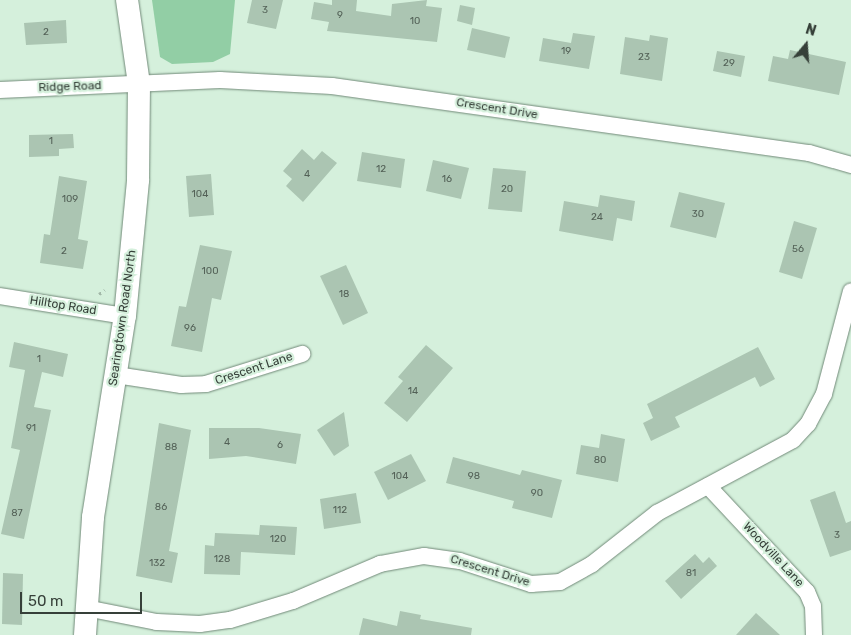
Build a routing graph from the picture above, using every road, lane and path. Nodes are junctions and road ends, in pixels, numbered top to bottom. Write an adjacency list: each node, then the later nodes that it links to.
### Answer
1 (128, 0): 2 (main road, Searingtown Road North)
2 (139, 84): 3 (street, Ridge Road); 4 (street, Crescent Drive); 9 (main road, Searingtown Road North)
3 (0, 90)
4 (851, 165)
5 (105, 290): 7 (path)
6 (851, 291): 12 (street, Crescent Drive)
7 (99, 294)
8 (0, 296): 9 (street, Hilltop Road)
9 (125, 316): 11 (main road, Searingtown Road North)
10 (302, 354): 11 (street, Crescent Lane)
11 (116, 375): 13 (main road, Searingtown Road North)
12 (708, 486): 13 (street, Crescent Drive); 15 (street, Woodville Lane)
13 (86, 608): 14 (main road, Searingtown Road North)
14 (85, 635)
15 (814, 635)

